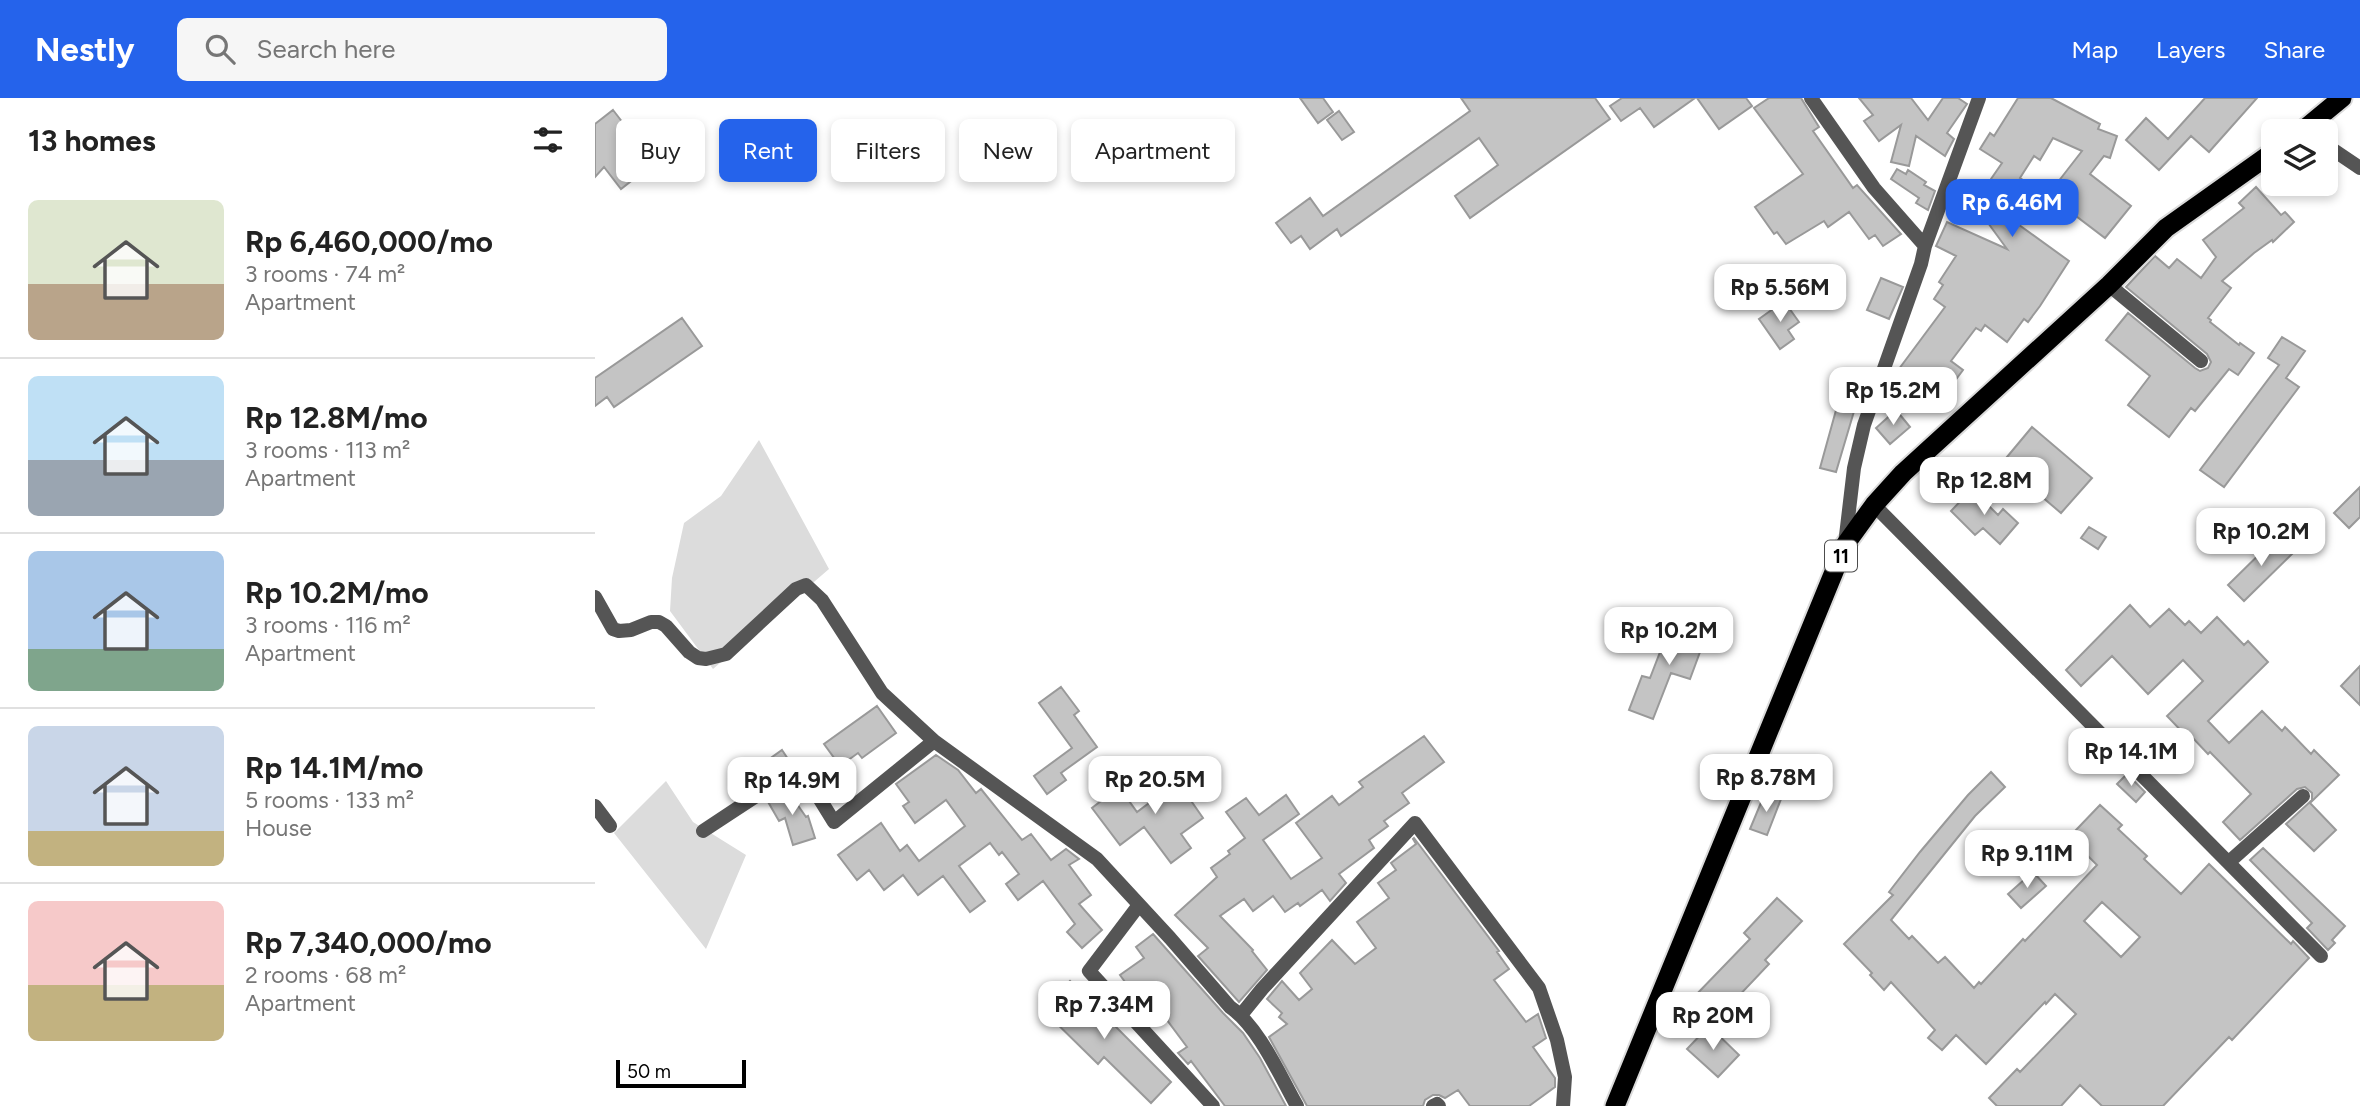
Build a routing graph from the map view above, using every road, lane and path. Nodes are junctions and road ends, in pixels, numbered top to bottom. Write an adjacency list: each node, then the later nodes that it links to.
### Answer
1 (1811, 98): 8 (street)
2 (1979, 98): 8 (street)
3 (2341, 98): 4 (highway)
4 (2317, 119)
5 (2338, 153): 7 (street)
6 (2261, 161): 9 (highway, 11)
7 (2360, 168)
8 (1925, 246): 12 (street)
9 (2109, 285): 10 (street); 11 (highway, 11)
10 (2201, 361)
11 (1874, 505): 12 (highway, 11); 19 (street)
12 (1845, 545): 28 (highway, 11)
13 (595, 597): 14 (street)
14 (934, 741): 18 (street); 20 (street)
15 (2303, 796): 19 (street)
16 (595, 806): 17 (street)
17 (610, 826)
18 (703, 831)
19 (2228, 862): 21 (street)
20 (1139, 905): 22 (street); 23 (street)
21 (2321, 956)
22 (1241, 1015): 24 (street); 27 (street)
23 (1213, 1106)
24 (1297, 1106)
25 (1433, 1106): 26 (street)
26 (1439, 1106)
27 (1563, 1106)
28 (1615, 1106)

